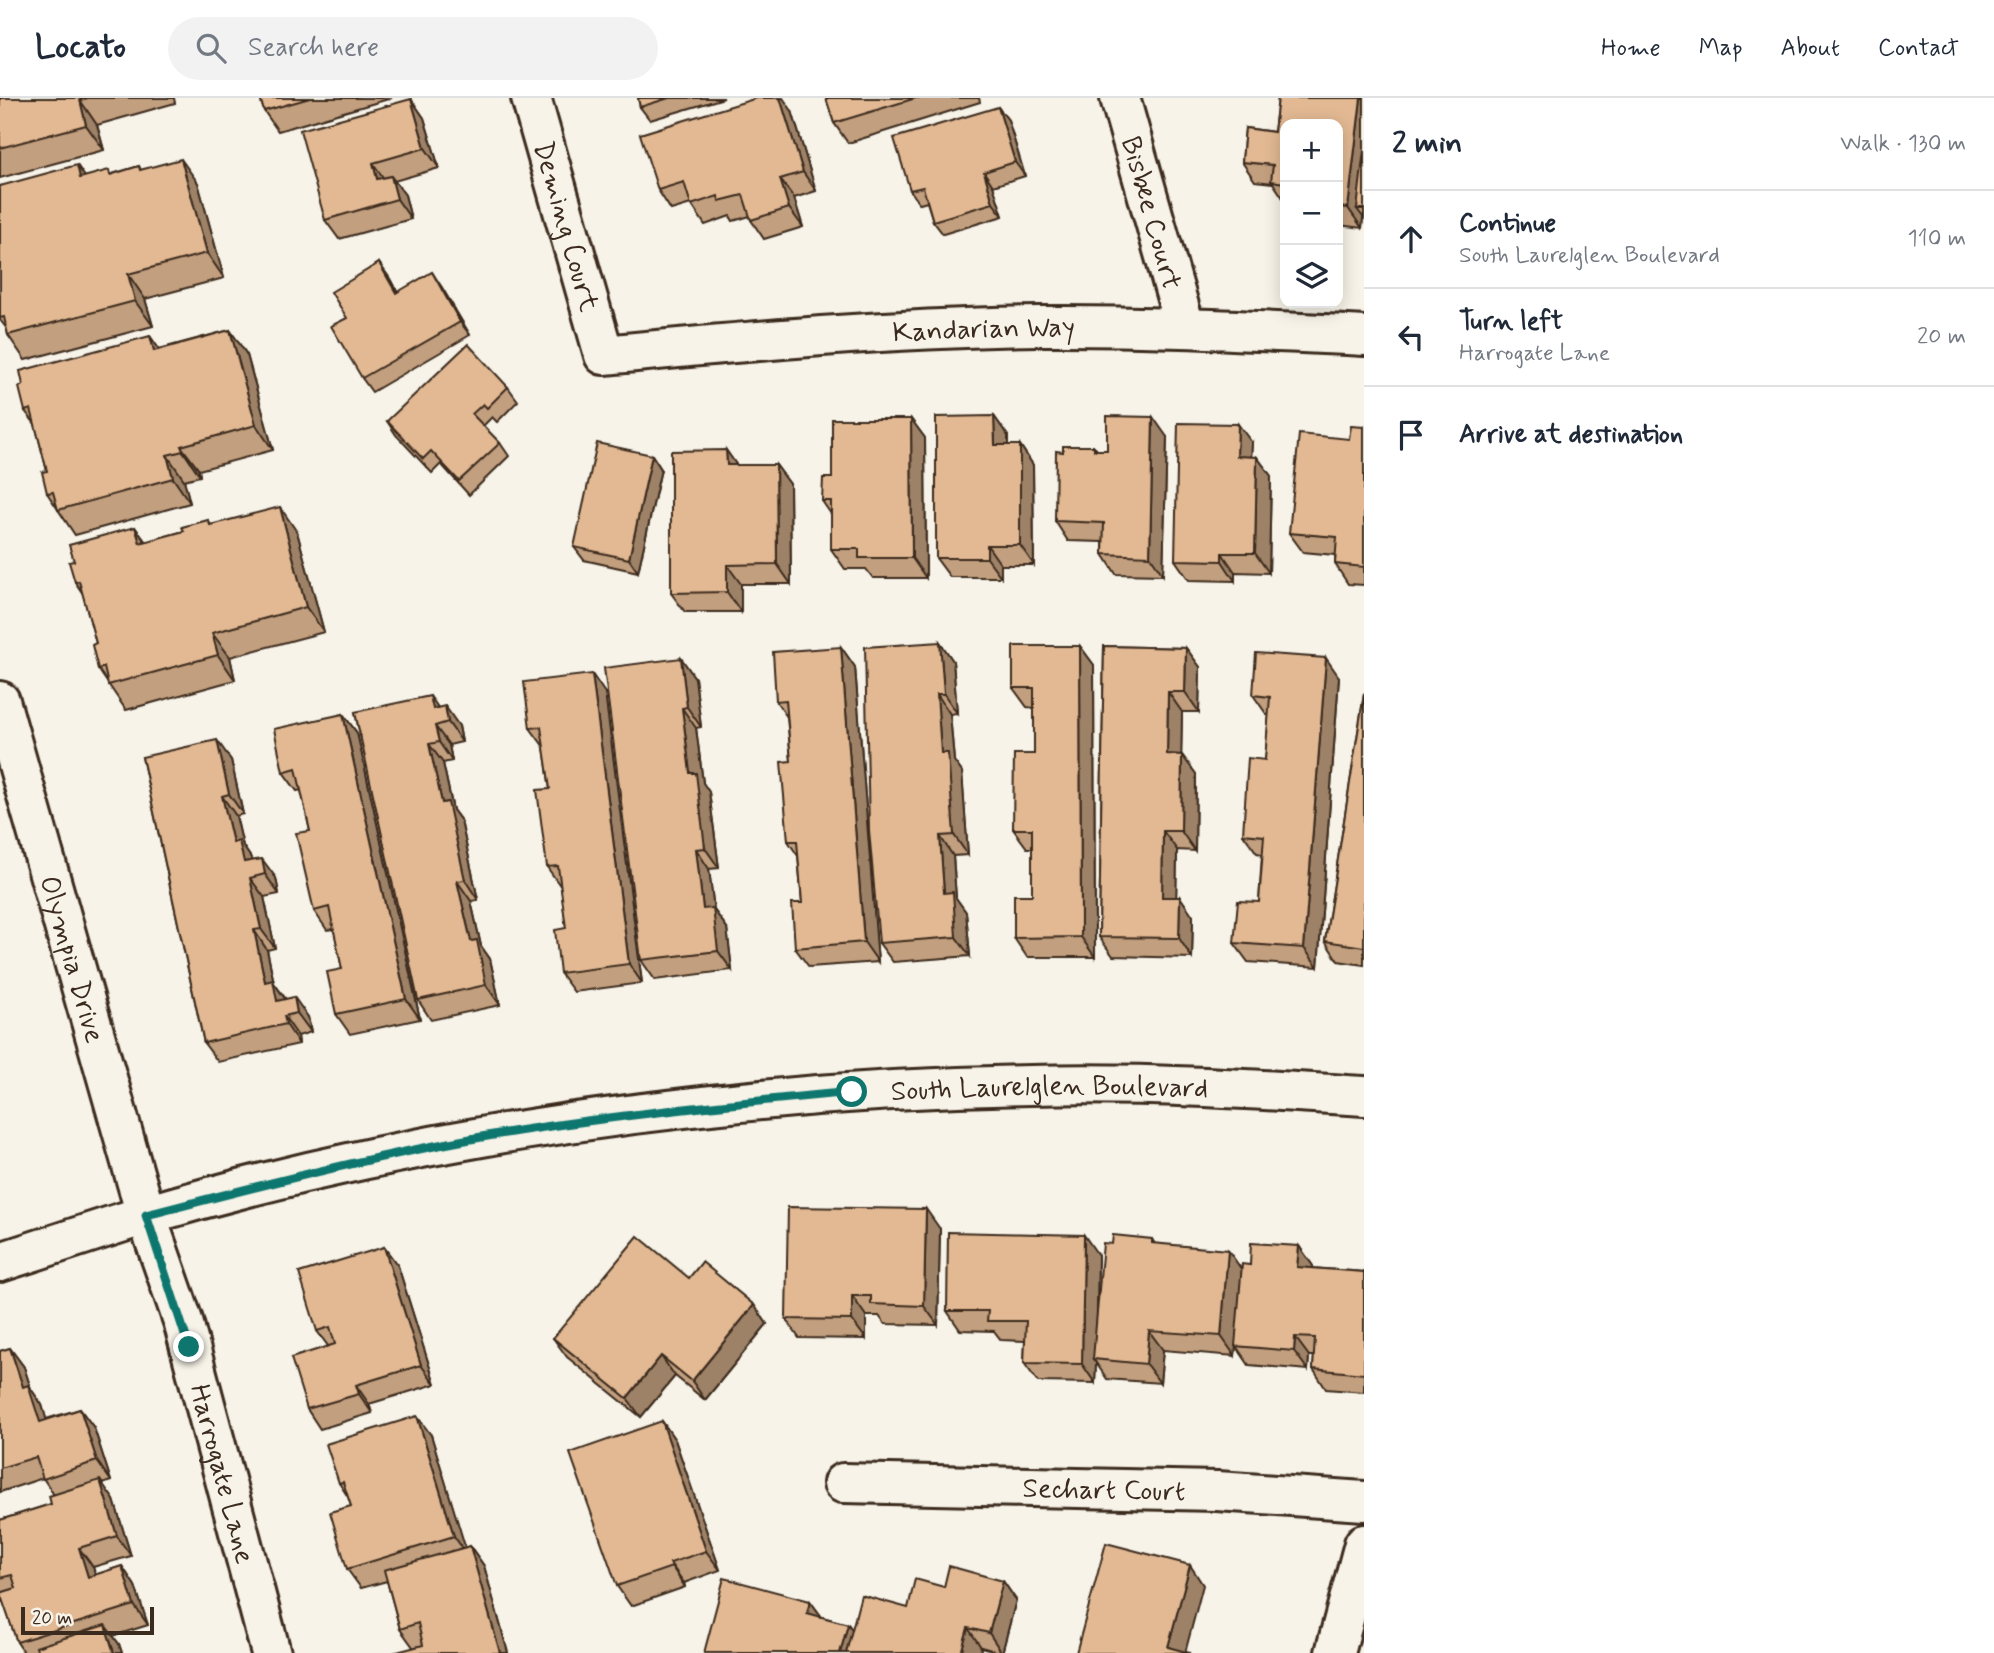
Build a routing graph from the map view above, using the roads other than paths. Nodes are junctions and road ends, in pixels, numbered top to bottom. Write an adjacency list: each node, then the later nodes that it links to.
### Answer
1 (531, 98): 5 (street, Deming Court)
2 (1120, 98): 3 (street, Bisbee Court)
3 (1185, 327): 4 (street, Kandarian Way); 5 (street, Kandarian Way)
4 (1364, 336)
5 (604, 355)
6 (0, 701): 8 (street, Olympia Drive)
7 (1364, 1096): 8 (street, South Laurelglen Boulevard)
8 (146, 1215): 9 (street, South Laurelglen Boulevard); 13 (street, Harrogate Lane)
9 (0, 1262)
10 (843, 1483): 11 (street, Sechart Court)
11 (1364, 1501)
12 (1364, 1544): 14 (street)
13 (271, 1653)
14 (1335, 1653)

